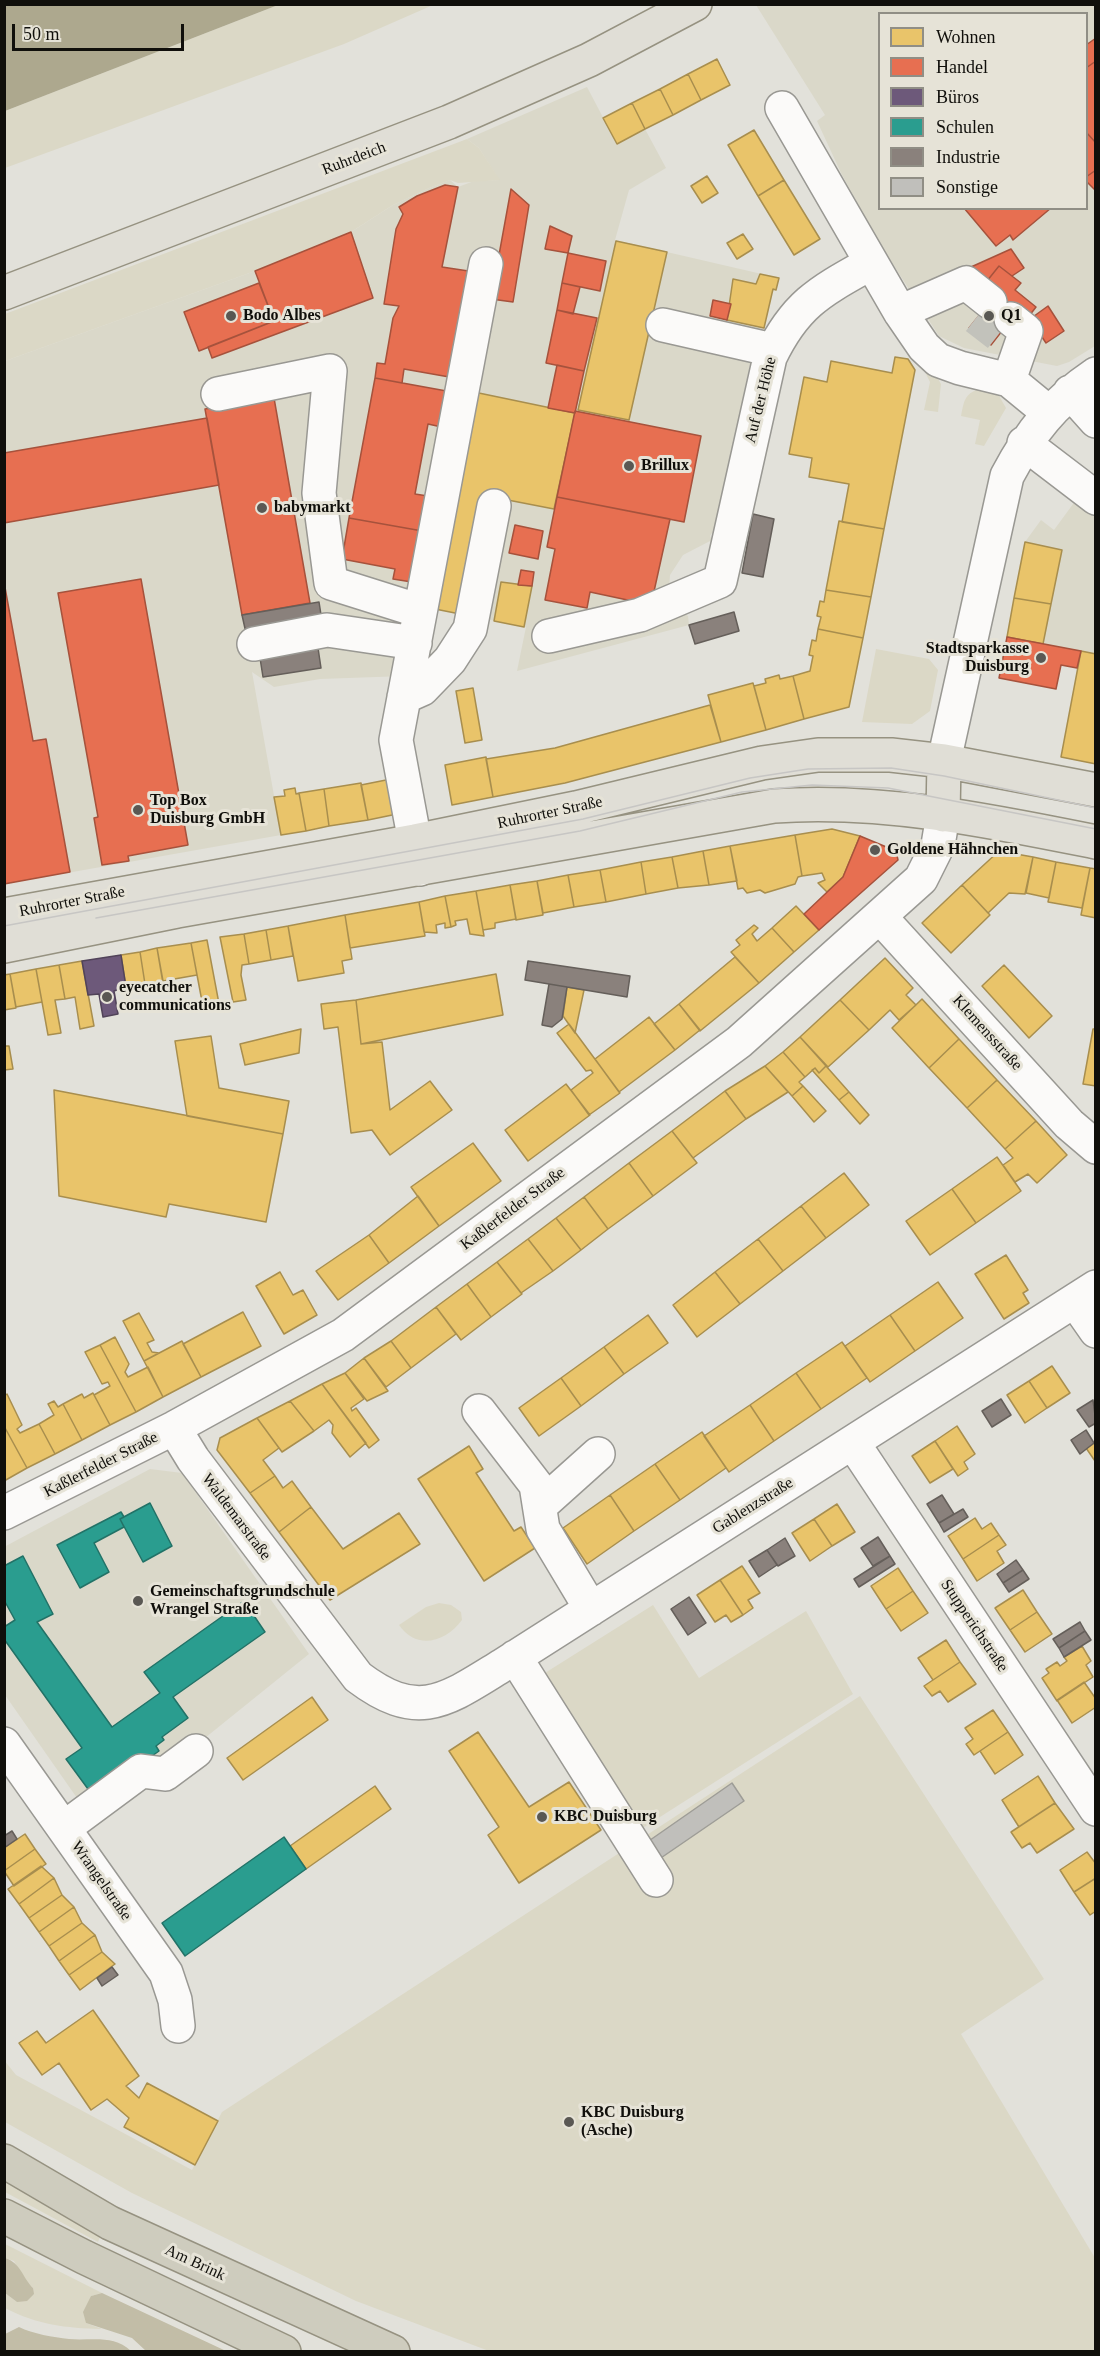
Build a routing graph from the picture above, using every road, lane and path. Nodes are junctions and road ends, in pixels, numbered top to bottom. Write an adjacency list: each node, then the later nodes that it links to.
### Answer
1 (694, 4): 5 (main road, Ruhrdeich)
2 (782, 108): 3 (street)
3 (871, 263): 6 (street); 9 (street, Auf der Höhe)
4 (486, 264): 16 (street)
5 (4, 293)
6 (900, 312): 8 (street); 8 (street)
7 (663, 325): 9 (street)
8 (1001, 334): 10 (street)
9 (773, 350): 17 (street, Auf der Höhe)
10 (1071, 393): 12 (street); 13 (street)
11 (218, 394): 16 (street)
12 (1095, 421)
13 (1024, 443): 14 (street); 21 (street)
14 (1095, 498)
15 (494, 506): 20 (street)
16 (420, 611): 18 (street)
17 (549, 636)
18 (415, 643): 19 (street); 20 (street)
19 (254, 644)
20 (404, 698): 25 (street)
21 (944, 761): 22 (main road, Ruhrorter Straße); 23 (main road); 25 (main road, Ruhrorter Straße)
22 (1095, 790)
23 (943, 815): 24 (main road, Ruhrorter Straße); 25 (main road, Ruhrorter Straße); 27 (street, Kaßlerfelder Straße)
24 (1095, 842)
25 (417, 855): 26 (main road, Ruhrorter Straße); 28 (main road, Ruhrorter Straße)
26 (4, 915)
27 (880, 917): 29 (street, Klemensstraße); 33 (street, Kaßlerfelder Straße)
28 (4, 946)
29 (1095, 1147)
30 (1085, 1294): 31 (street); 34 (street, Gablenzstraße)
31 (1095, 1331)
32 (479, 1411): 36 (street)
33 (174, 1428): 37 (street, Kaßlerfelder Straße); 40 (street, Waldemarstraße)
34 (853, 1443): 38 (street, Gablenzstraße); 43 (street, Stupperichstraße)
35 (598, 1454): 36 (street)
36 (540, 1506): 38 (street)
37 (4, 1513)
38 (591, 1609): 39 (street, Gablenzstraße)
39 (515, 1657): 40 (street, Gablenzstraße); 45 (street)
40 (403, 1702)
41 (4, 1744): 44 (street, Wrangelstraße)
42 (196, 1751): 44 (street)
43 (1095, 1809)
44 (64, 1828): 46 (street, Wrangelstraße)
45 (656, 1880)
46 (178, 2026)
47 (4, 2160): 50 (highway, Am Brink)
48 (4, 2216): 49 (highway)
49 (284, 2352)
50 (393, 2352)

